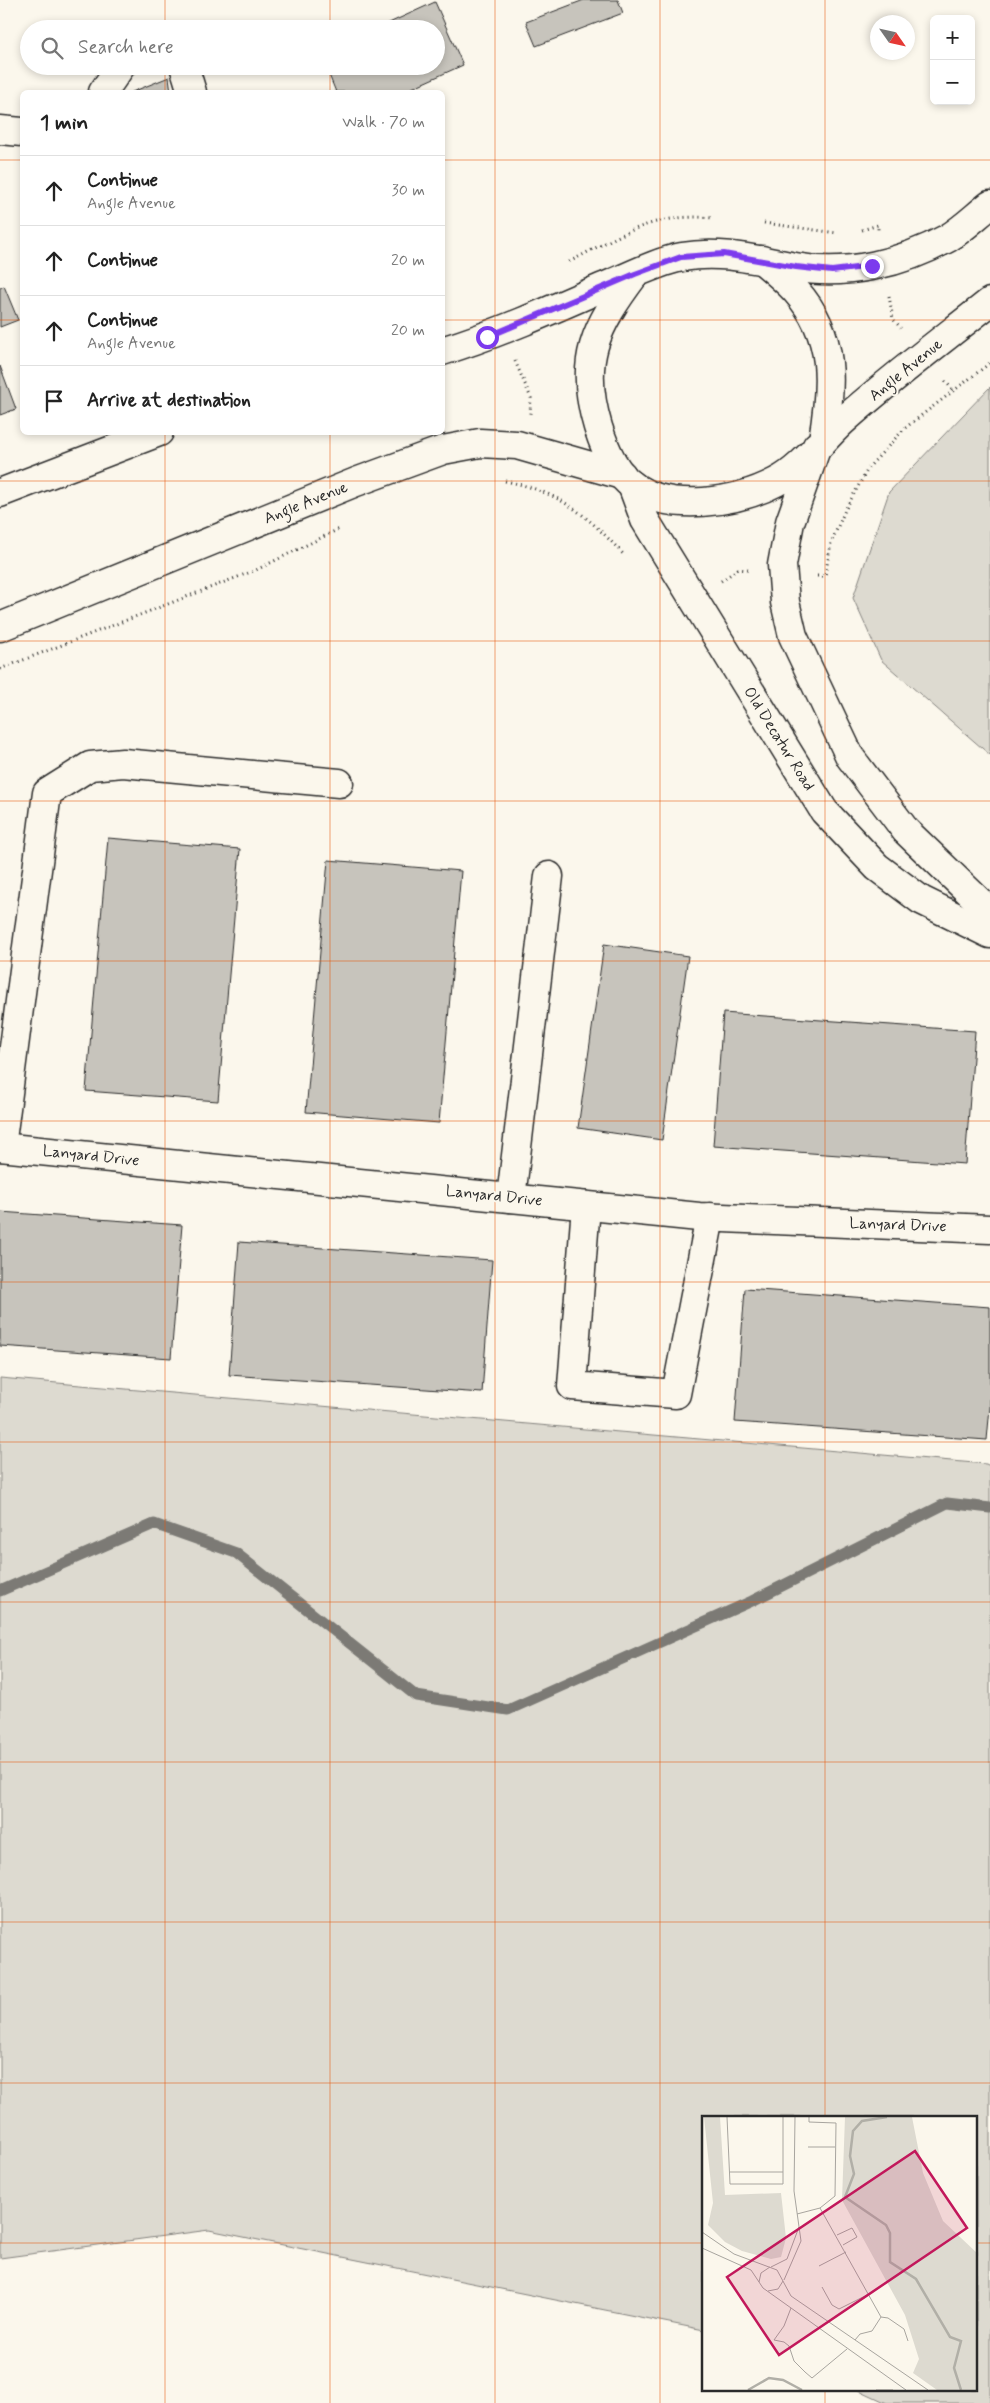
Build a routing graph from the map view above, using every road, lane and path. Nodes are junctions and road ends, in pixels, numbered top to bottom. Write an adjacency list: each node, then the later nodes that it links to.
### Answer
1 (115, 75): 3 (main road)
2 (187, 75): 4 (main road)
3 (104, 90)
4 (191, 90)
5 (0, 130): 6 (main road)
6 (20, 132)
7 (990, 206): 8 (main road)
8 (762, 259): 9 (main road); 18 (main road)
9 (635, 274): 13 (main road); 19 (main road, Old Decatur Road)
10 (887, 289): 12 (path)
11 (990, 302): 18 (main road, Angle Avenue)
12 (902, 330)
13 (445, 350)
14 (512, 353): 16 (path)
15 (990, 363): 25 (path)
16 (530, 415)
17 (152, 435): 21 (main road)
18 (820, 443): 19 (main road, Angle Avenue); 31 (main road)
19 (627, 480): 27 (main road, Angle Avenue); 32 (main road, Old Decatur Road)
20 (503, 481): 23 (path)
21 (0, 493)
22 (342, 528): 28 (path)
23 (630, 562)
24 (754, 570): 26 (path)
25 (824, 576)
26 (719, 582)
27 (0, 627)
28 (0, 669)
29 (339, 783): 33 (main road)
30 (549, 876): 34 (main road)
31 (990, 912)
32 (990, 934)
33 (0, 1147): 34 (main road, Lanyard Drive)
34 (511, 1198): 35 (main road, Lanyard Drive)
35 (586, 1206): 36 (main road, Lanyard Drive); 36 (main road)
36 (710, 1217): 37 (main road, Lanyard Drive)
37 (990, 1229)

